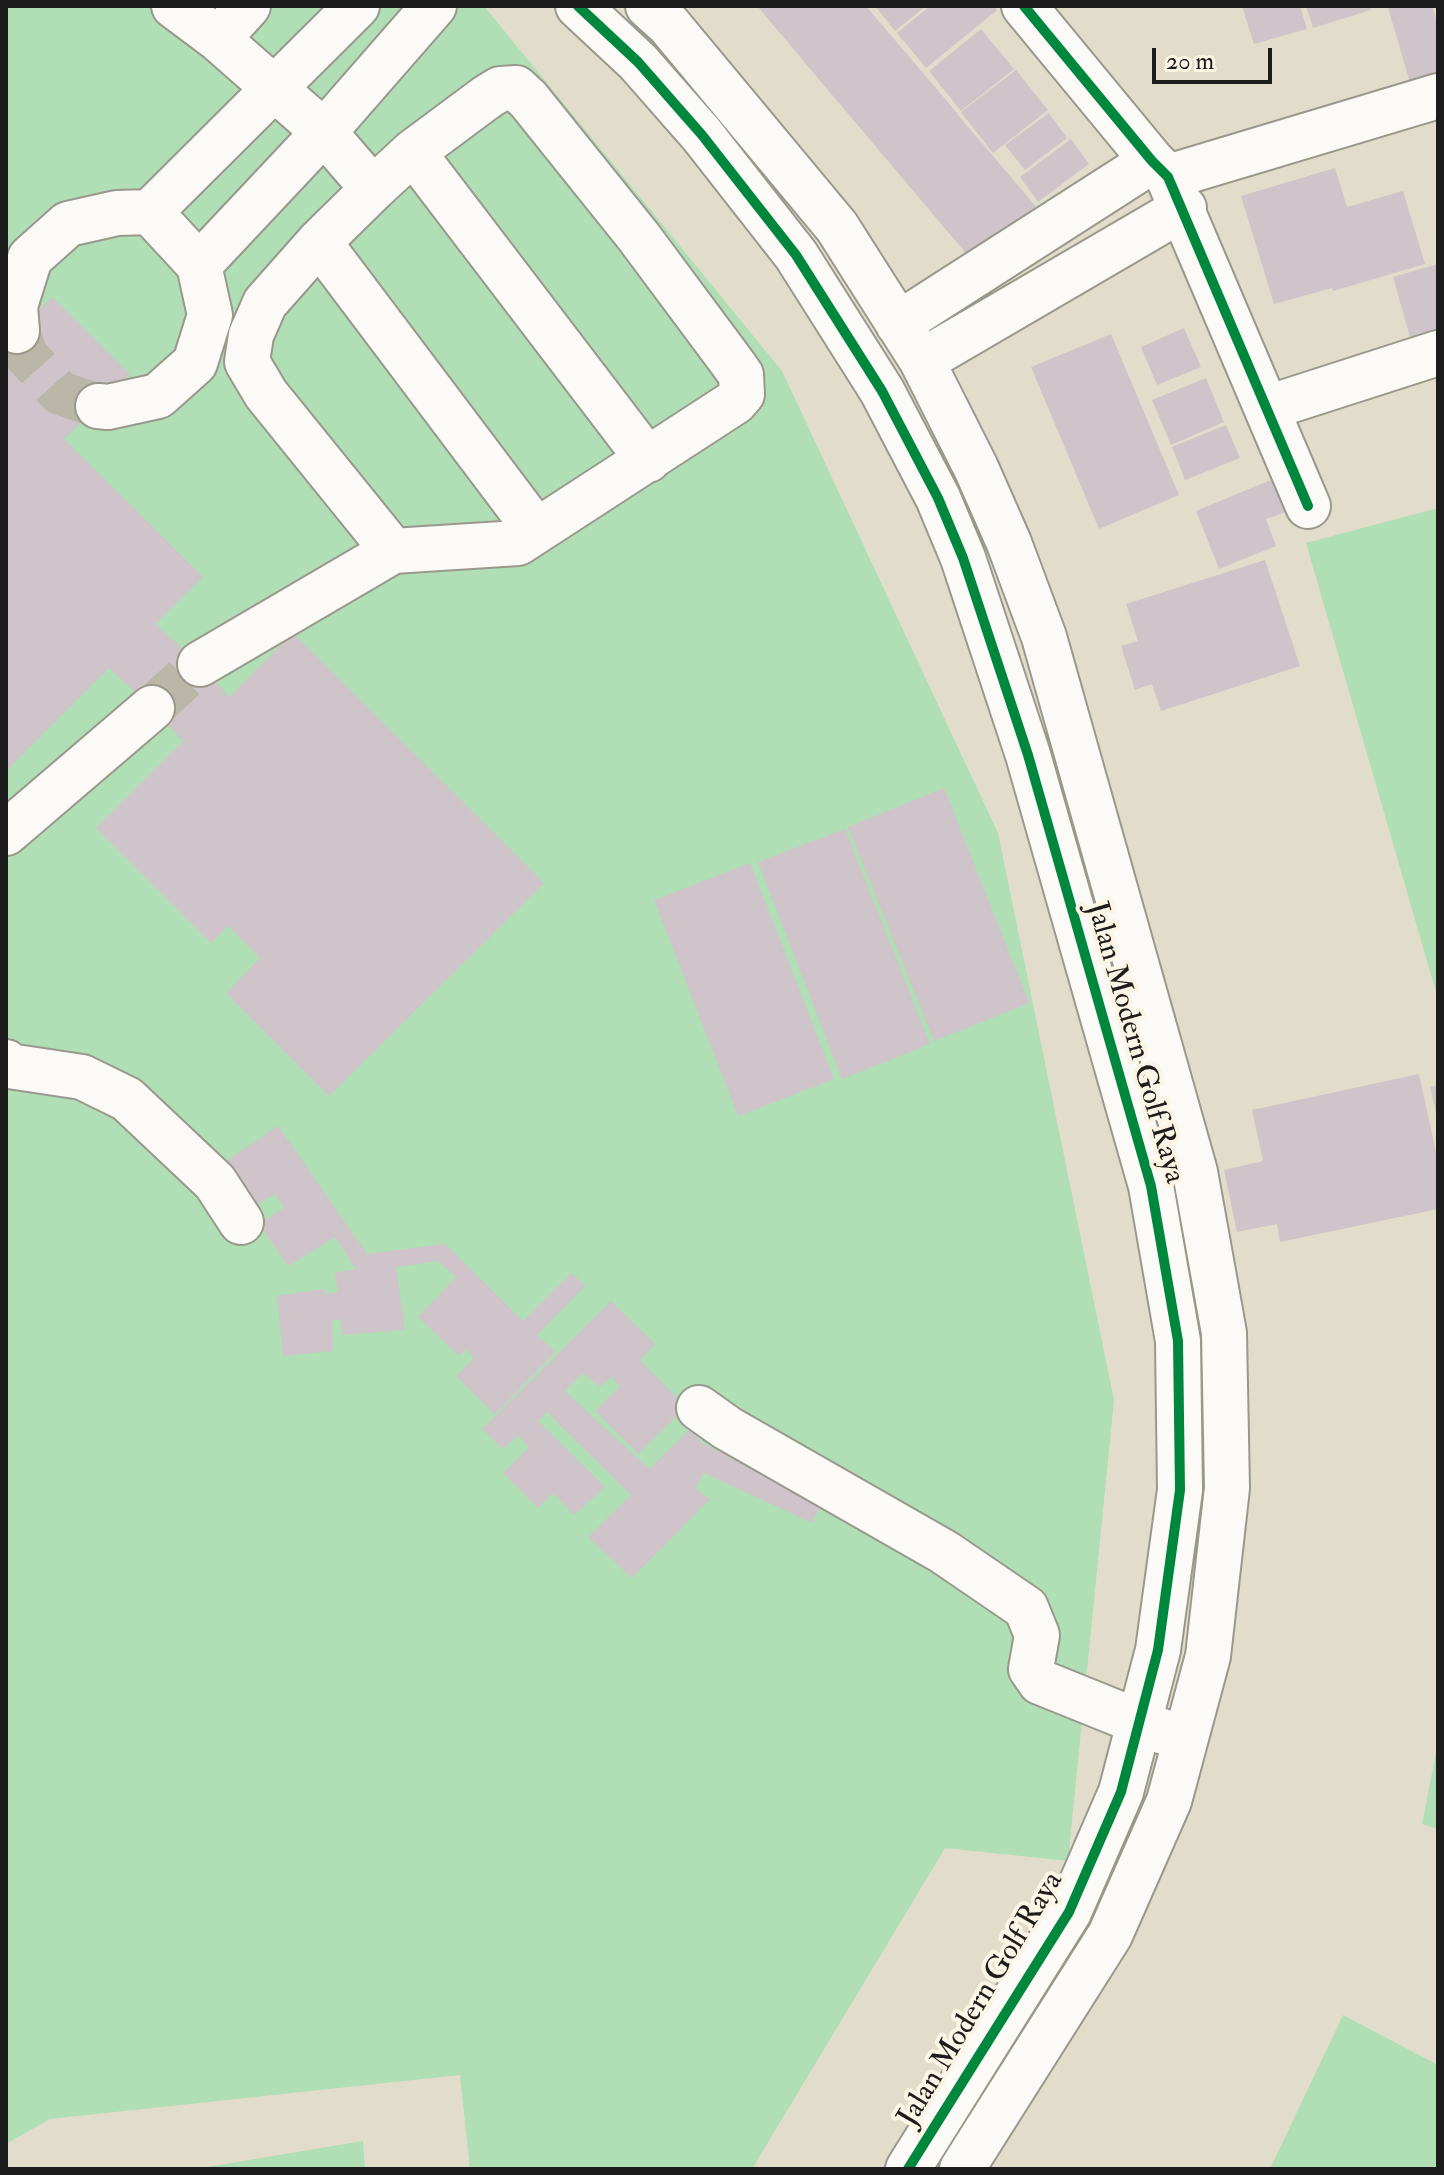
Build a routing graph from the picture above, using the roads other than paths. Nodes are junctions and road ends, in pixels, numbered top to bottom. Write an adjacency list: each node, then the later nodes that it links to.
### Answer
1 (174, 6): 8 (street)
2 (248, 6): 8 (street)
3 (357, 6): 9 (street)
4 (434, 6): 11 (street)
5 (578, 6): 34 (street, Jalan Modern Golf Raya)
6 (648, 6): 18 (street, Jalan Modern Golf Raya)
7 (1024, 6): 13 (street)
8 (218, 39): 9 (street)
9 (276, 87): 11 (street); 15 (street)
10 (1438, 96): 13 (street)
11 (324, 132): 14 (street); 17 (street)
12 (413, 152): 14 (street); 24 (street); 24 (street)
13 (1168, 182): 18 (street); 21 (street); 23 (street)
14 (373, 189): 16 (street)
15 (150, 212): 17 (street); 19 (street)
16 (319, 242): 26 (street); 27 (street)
17 (199, 265): 22 (street)
18 (898, 324): 21 (street, Jalan Modern Golf Raya)
19 (17, 331)
20 (1438, 353): 23 (street)
21 (922, 361): 35 (street, Jalan Modern Golf Raya)
22 (98, 406)
23 (1267, 408): 25 (street)
24 (648, 460): 26 (street)
25 (1308, 506)
26 (536, 530): 27 (street)
27 (393, 551): 28 (street)
28 (200, 664)
29 (152, 708): 30 (street)
30 (6, 833)
31 (7, 1065): 32 (street)
32 (241, 1222)
33 (699, 1408): 34 (street)
34 (1139, 1722): 35 (street); 36 (street, Jalan Modern Golf Raya)
35 (1185, 1741): 37 (street, Jalan Modern Golf Raya)
36 (908, 2169)
37 (962, 2169)

